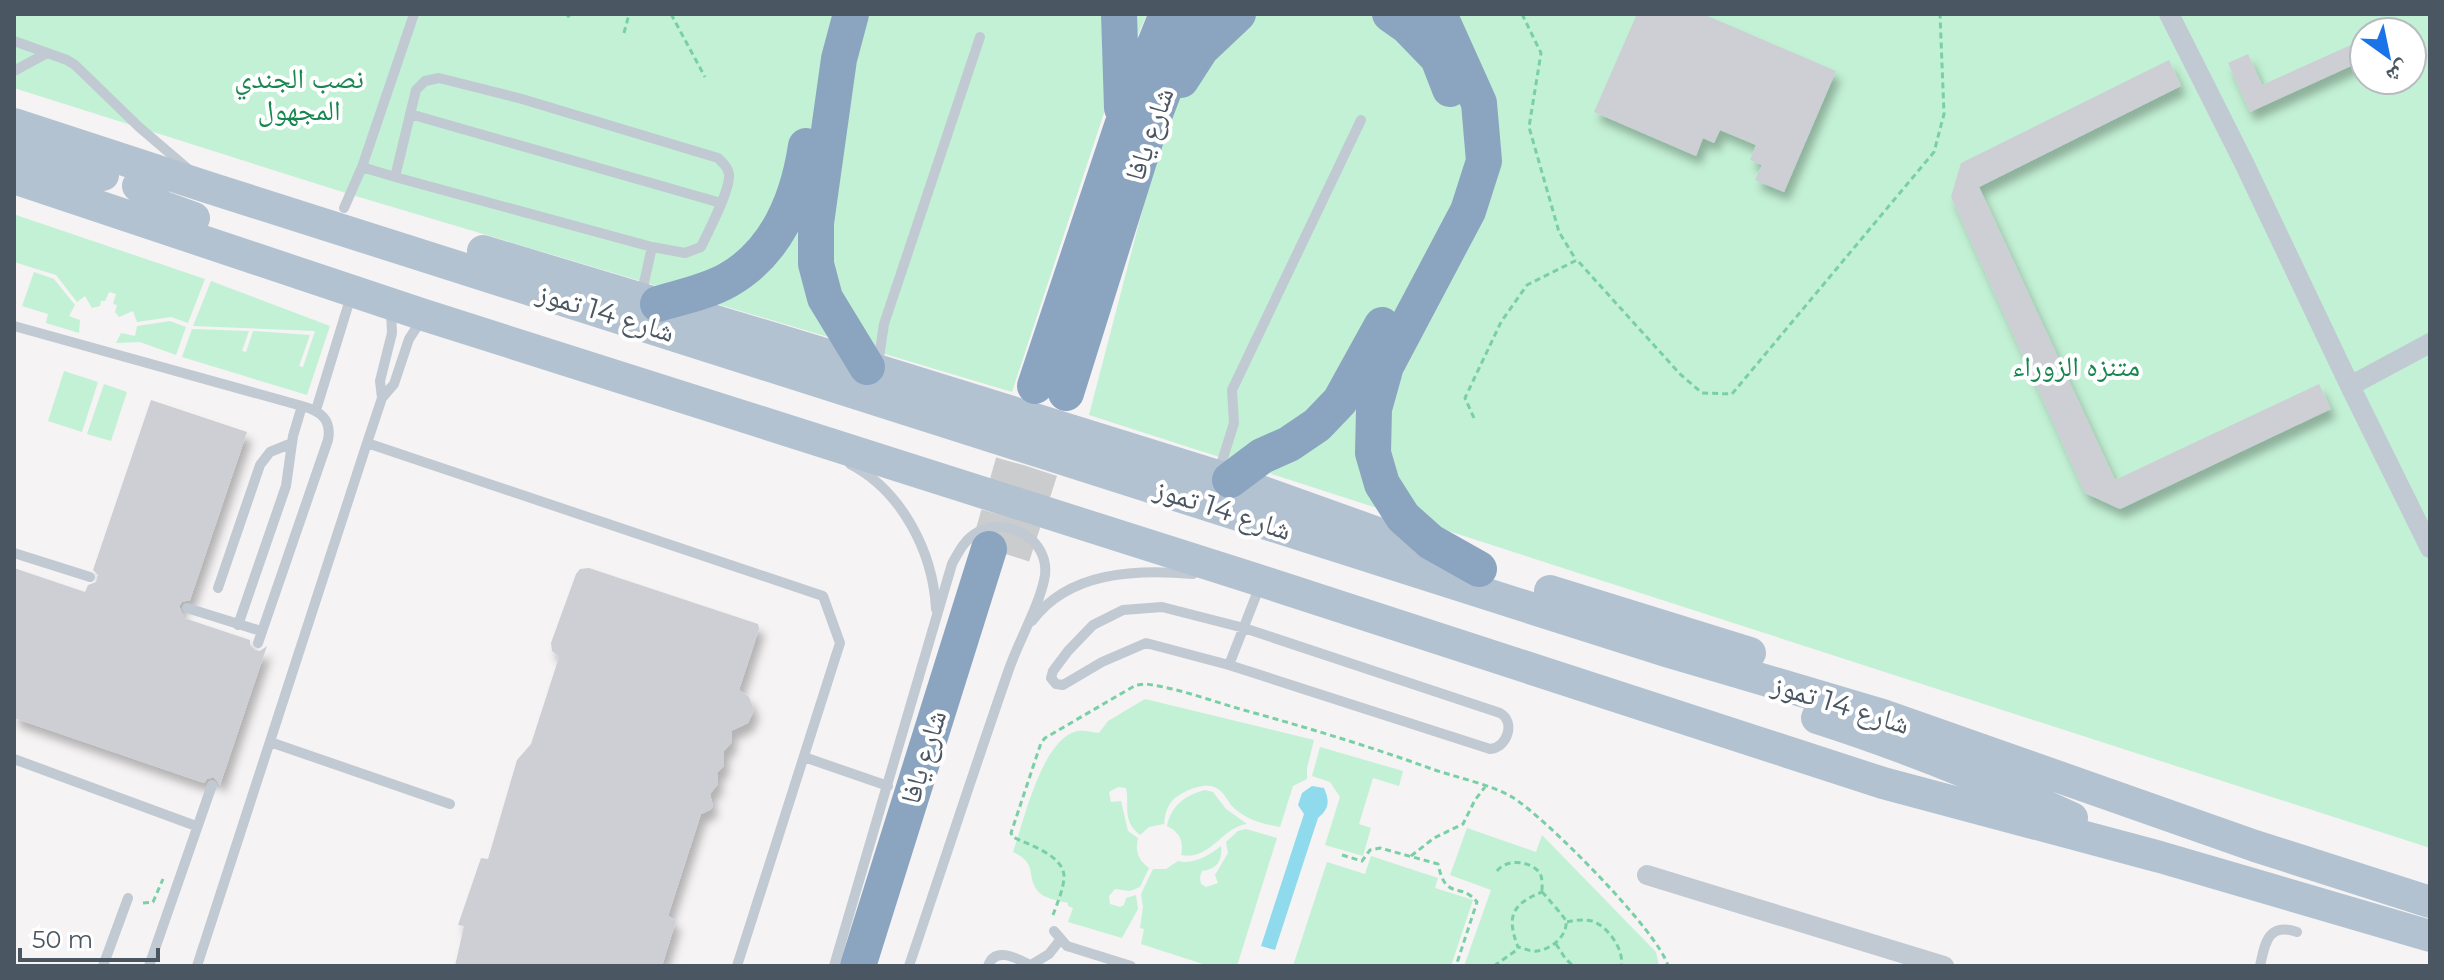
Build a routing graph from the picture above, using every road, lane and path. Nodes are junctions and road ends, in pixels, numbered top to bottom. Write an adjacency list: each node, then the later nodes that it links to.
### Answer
1 (414, 14): 28 (lane)
2 (571, 14): 16 (path)
3 (629, 14): 17 (path)
4 (671, 14): 22 (path)
5 (827, 14): 38 (highway)
6 (851, 14): 43 (highway)
7 (1119, 14): 26 (highway)
8 (1167, 14): 26 (highway, شارع يافا)
9 (1193, 14): 26 (highway, شارع يافا)
10 (1238, 14): 26 (highway)
11 (1390, 14): 53 (highway)
12 (1439, 14): 56 (highway)
13 (1522, 14): 36 (path)
14 (1940, 14): 36 (path)
15 (2169, 14): 44 (street)
16 (567, 17)
17 (624, 33)
18 (980, 37): 43 (lane)
19 (14, 41): 20 (lane)
20 (47, 53): 21 (lane); 31 (lane)
21 (14, 71)
22 (705, 77)
23 (410, 114): 29 (lane); 32 (lane); 32 (lane)
24 (1361, 120): 53 (lane)
25 (14, 124): 31 (main road, شارع 14 تموز)
26 (1135, 129): 45 (highway, شارع يافا)
27 (14, 148): 77 (main road, شارع 14 تموز)
28 (362, 167): 29 (lane); 34 (lane)
29 (395, 177): 35 (lane)
30 (14, 178): 37 (main road, شارع 14 تموز)
31 (210, 188): 33 (main road, شارع 14 تموز)
32 (721, 203): 35 (lane)
33 (269, 206): 34 (main road); 66 (main road, شارع 14 تموز)
34 (344, 208): 38 (main road)
35 (652, 247): 38 (lane)
36 (1577, 260): 49 (path)
37 (352, 291): 39 (main road, شارع 14 تموز); 48 (lane)
38 (649, 302): 43 (main road)
39 (391, 304): 40 (main road, شارع 14 تموز); 46 (lane)
40 (424, 315): 46 (lane); 50 (main road, شارع 14 تموز)
41 (14, 326): 47 (lane)
42 (2430, 343): 44 (street)
43 (872, 368): 53 (main road)
44 (2350, 386): 54 (street)
45 (1050, 390)
46 (382, 398): 52 (lane)
47 (302, 406): 48 (lane); 51 (lane)
48 (316, 410): 62 (lane)
49 (1474, 418)
50 (784, 431): 58 (main road, شارع 14 تموز); 61 (lane)
51 (292, 443): 59 (lane); 62 (lane)
52 (367, 443): 67 (lane); 68 (lane)
53 (1224, 478): 56 (main road)
54 (2430, 548)
55 (14, 553): 57 (lane)
56 (1479, 569): 66 (main road)
57 (90, 577)
58 (1258, 580): 63 (lane); 64 (lane); 77 (main road, شارع 14 تموز)
59 (218, 588)
60 (187, 608): 62 (lane)
61 (936, 618): 64 (lane); 71 (lane)
62 (238, 625)
63 (1244, 628): 65 (lane); 65 (lane); 65 (lane)
64 (1019, 643): 97 (lane)
65 (1229, 665)
66 (1883, 715): 83 (main road, شارع 14 تموز)
67 (270, 742): 73 (lane); 92 (lane)
68 (804, 757): 71 (lane); 93 (lane)
69 (14, 759): 74 (lane)
70 (212, 785): 74 (lane)
71 (888, 786): 94 (lane)
72 (1485, 787): 76 (path); 86 (path); 105 (path)
73 (450, 804)
74 (196, 826): 80 (lane)
75 (1342, 855): 76 (path)
76 (1410, 856): 101 (path)
77 (2160, 857): 87 (main road, شارع 14 تموز)
78 (1497, 871): 81 (path)
79 (1647, 875): 106 (street)
80 (177, 883): 82 (path); 91 (lane)
81 (1542, 892): 84 (path); 89 (path)
82 (128, 898): 90 (lane)
83 (2430, 902)
84 (1567, 922): 88 (path); 104 (path)
85 (2297, 932): 107 (lane)
86 (1057, 936): 99 (lane); 100 (lane)
87 (2430, 936)
88 (1556, 943): 89 (path); 103 (path)
89 (1518, 947): 102 (path)
90 (103, 966)
91 (149, 966)
92 (197, 966)
93 (737, 966)
94 (834, 966)
95 (858, 966): 96 (highway, شارع يافا)
96 (882, 966)
97 (909, 966)
98 (988, 966): 99 (lane)
99 (1031, 966)
100 (1131, 966)
101 (1456, 966)
102 (1494, 966)
103 (1573, 966)
104 (1621, 966)
105 (1668, 966)
106 (1944, 966)
107 (2260, 966)

